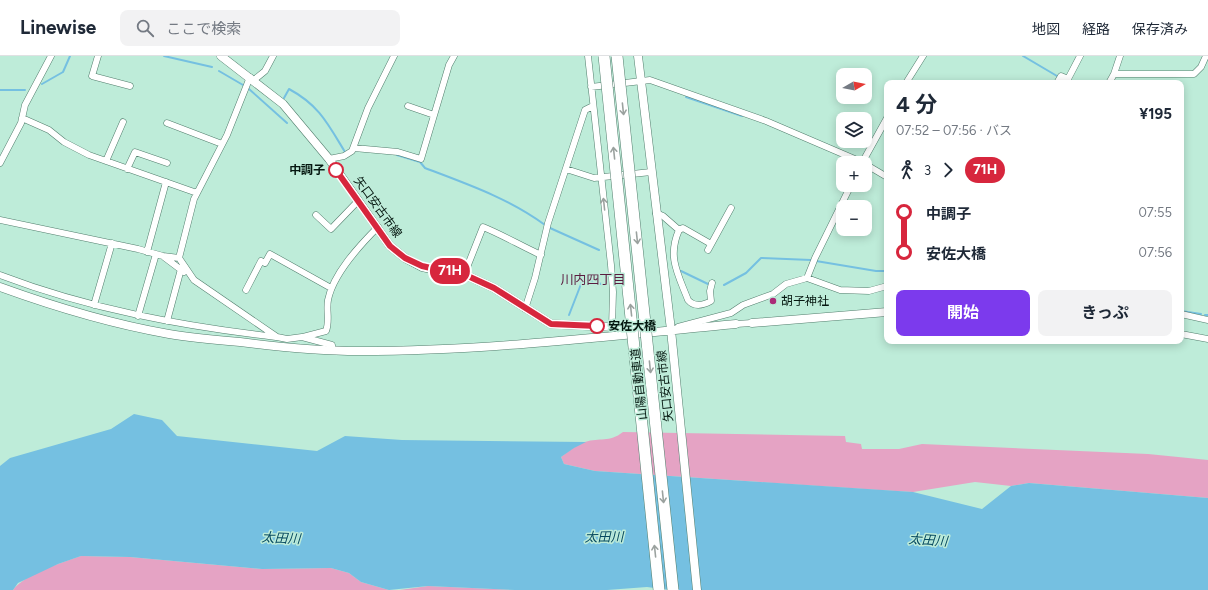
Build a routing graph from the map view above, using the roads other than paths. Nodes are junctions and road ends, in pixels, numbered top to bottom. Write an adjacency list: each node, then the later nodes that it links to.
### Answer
1 (51, 56): 28 (street)
2 (98, 56): 23 (street)
3 (221, 56): 16 (street, 矢口安古市線)
4 (273, 56): 16 (street)
5 (394, 56): 33 (street)
6 (454, 56): 27 (street)
7 (588, 56): 24 (street)
8 (604, 56): 90 (highway, 山陽自動車道, one-way to 8, bridge)
9 (617, 56): 91 (highway, 山陽自動車道, one-way to 91, bridge)
10 (638, 56): 22 (street)
11 (923, 56): 17 (street)
12 (1080, 56): 19 (street)
13 (1120, 56): 15 (street)
14 (1206, 57): 15 (street)
15 (1114, 74): 21 (street)
16 (252, 78): 32 (street); 36 (street, 矢口安古市線)
17 (908, 80)
18 (1059, 80): 20 (street)
19 (1068, 80)
20 (1068, 80)
21 (1111, 80)
22 (641, 81): 24 (street); 34 (street); 43 (street)
23 (130, 86)
24 (591, 88): 26 (street)
25 (408, 106): 27 (street)
26 (593, 106): 42 (street); 45 (street)
27 (434, 115): 33 (street)
28 (22, 118): 37 (street); 38 (street)
29 (123, 122): 37 (street)
30 (168, 123): 32 (street)
31 (884, 124): 35 (street)
32 (222, 144): 48 (street)
33 (354, 148): 36 (street)
34 (847, 156)
35 (867, 156)
36 (329, 158): 49 (street, 矢口安古市線)
37 (106, 161): 41 (street)
38 (0, 163)
39 (167, 163): 41 (street)
40 (872, 168): 44 (street)
41 (127, 169): 46 (street)
42 (566, 169): 45 (street); 61 (street)
43 (651, 172): 45 (street); 51 (street)
44 (884, 175)
45 (602, 178): 83 (street, one-way to 45)
46 (166, 182): 48 (street); 59 (street)
47 (848, 192): 67 (street)
48 (197, 193): 63 (street)
49 (358, 200): 52 (street); 55 (street, 矢口安古市線)
50 (732, 211): 54 (street)
51 (656, 213): 56 (street); 84 (street)
52 (316, 215)
53 (2, 221): 58 (street)
54 (721, 226): 56 (street); 57 (street)
55 (378, 227): 66 (street, 矢口安古市線); 72 (street)
56 (679, 230): 69 (street)
57 (728, 230)
58 (112, 243): 59 (street); 74 (street)
59 (147, 252): 60 (street)
60 (156, 254): 62 (street); 78 (street)
61 (541, 254): 66 (street); 75 (street)
62 (163, 256): 63 (street); 64 (street)
63 (179, 258): 68 (street)
64 (181, 269): 68 (street); 80 (street)
65 (0, 275): 74 (street)
66 (464, 275): 75 (street, 矢口安古市線)
67 (807, 278): 71 (street); 84 (street)
68 (194, 280): 86 (street)
69 (712, 283)
70 (0, 287): 89 (street)
71 (884, 287)
72 (331, 288): 73 (street); 87 (street)
73 (246, 290)
74 (94, 305): 78 (street)
75 (525, 309): 83 (street, 矢口安古市線)
76 (884, 312): 81 (street)
77 (1184, 315): 79 (street)
78 (138, 316): 80 (street)
79 (1208, 320)
80 (167, 321): 86 (street)
81 (752, 322): 82 (street)
82 (736, 324): 84 (street)
83 (612, 327): 84 (street, 矢口安古市線)
84 (671, 333): 89 (street); 92 (street, 矢口安古市線)
85 (1184, 335): 88 (street)
86 (277, 337): 87 (street)
87 (302, 337): 89 (street)
88 (1208, 339)
89 (332, 350)
90 (659, 590)
91 (673, 590)
92 (697, 590)

